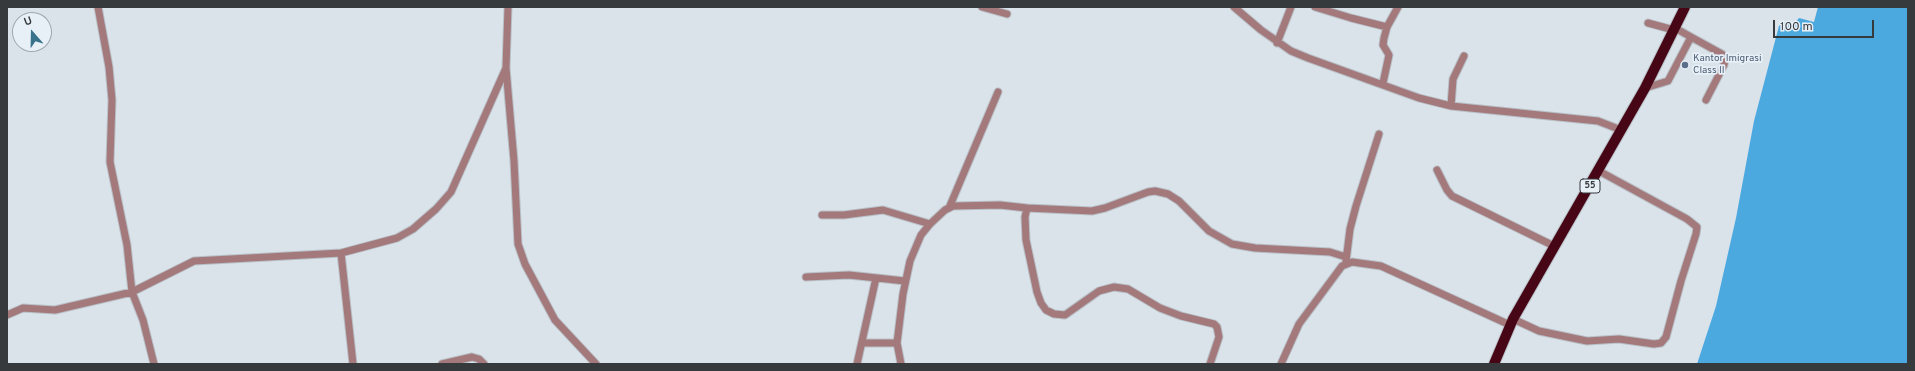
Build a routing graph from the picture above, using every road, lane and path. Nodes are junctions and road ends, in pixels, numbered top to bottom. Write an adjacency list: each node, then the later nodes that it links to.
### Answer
1 (98, 7): 36 (street)
2 (508, 7): 16 (street)
3 (982, 7): 9 (street)
4 (1234, 7): 14 (street)
5 (1291, 7): 14 (street)
6 (1315, 7): 11 (street)
7 (1398, 7): 11 (street)
8 (1685, 7): 12 (highway, 55)
9 (1007, 14)
10 (1648, 23): 12 (street)
11 (1387, 26): 17 (street)
12 (1674, 29): 13 (street); 18 (highway, 55)
13 (1691, 37): 18 (street); 20 (street)
14 (1278, 43): 17 (street)
15 (1464, 56): 21 (street)
16 (506, 68): 31 (street); 45 (street)
17 (1383, 83): 21 (street)
18 (1645, 88): 22 (highway, 55)
19 (998, 92): 26 (street)
20 (1706, 100)
21 (1452, 106): 22 (street)
22 (1621, 130): 25 (highway, 55)
23 (1379, 134): 32 (street)
24 (1437, 170): 30 (street)
25 (1599, 171): 30 (highway, 55); 38 (street)
26 (949, 208): 27 (street); 29 (street)
27 (1027, 208): 32 (street); 48 (street)
28 (822, 215): 29 (street)
29 (930, 224): 35 (street)
30 (1554, 246): 38 (highway, 55)
31 (341, 253): 36 (street); 42 (street)
32 (1346, 260): 38 (street); 49 (street)
33 (806, 277): 34 (street)
34 (876, 278): 35 (street); 39 (street)
35 (905, 281): 40 (street)
36 (132, 292): 37 (street); 41 (street)
37 (7, 315)
38 (1512, 322): 50 (highway, 55)
39 (862, 343): 40 (street); 46 (street)
40 (897, 343): 47 (street)
41 (154, 364)
42 (353, 364)
43 (442, 364): 44 (street)
44 (484, 364)
45 (596, 364)
46 (857, 364)
47 (901, 364)
48 (1210, 364)
49 (1283, 364)
50 (1494, 364)

